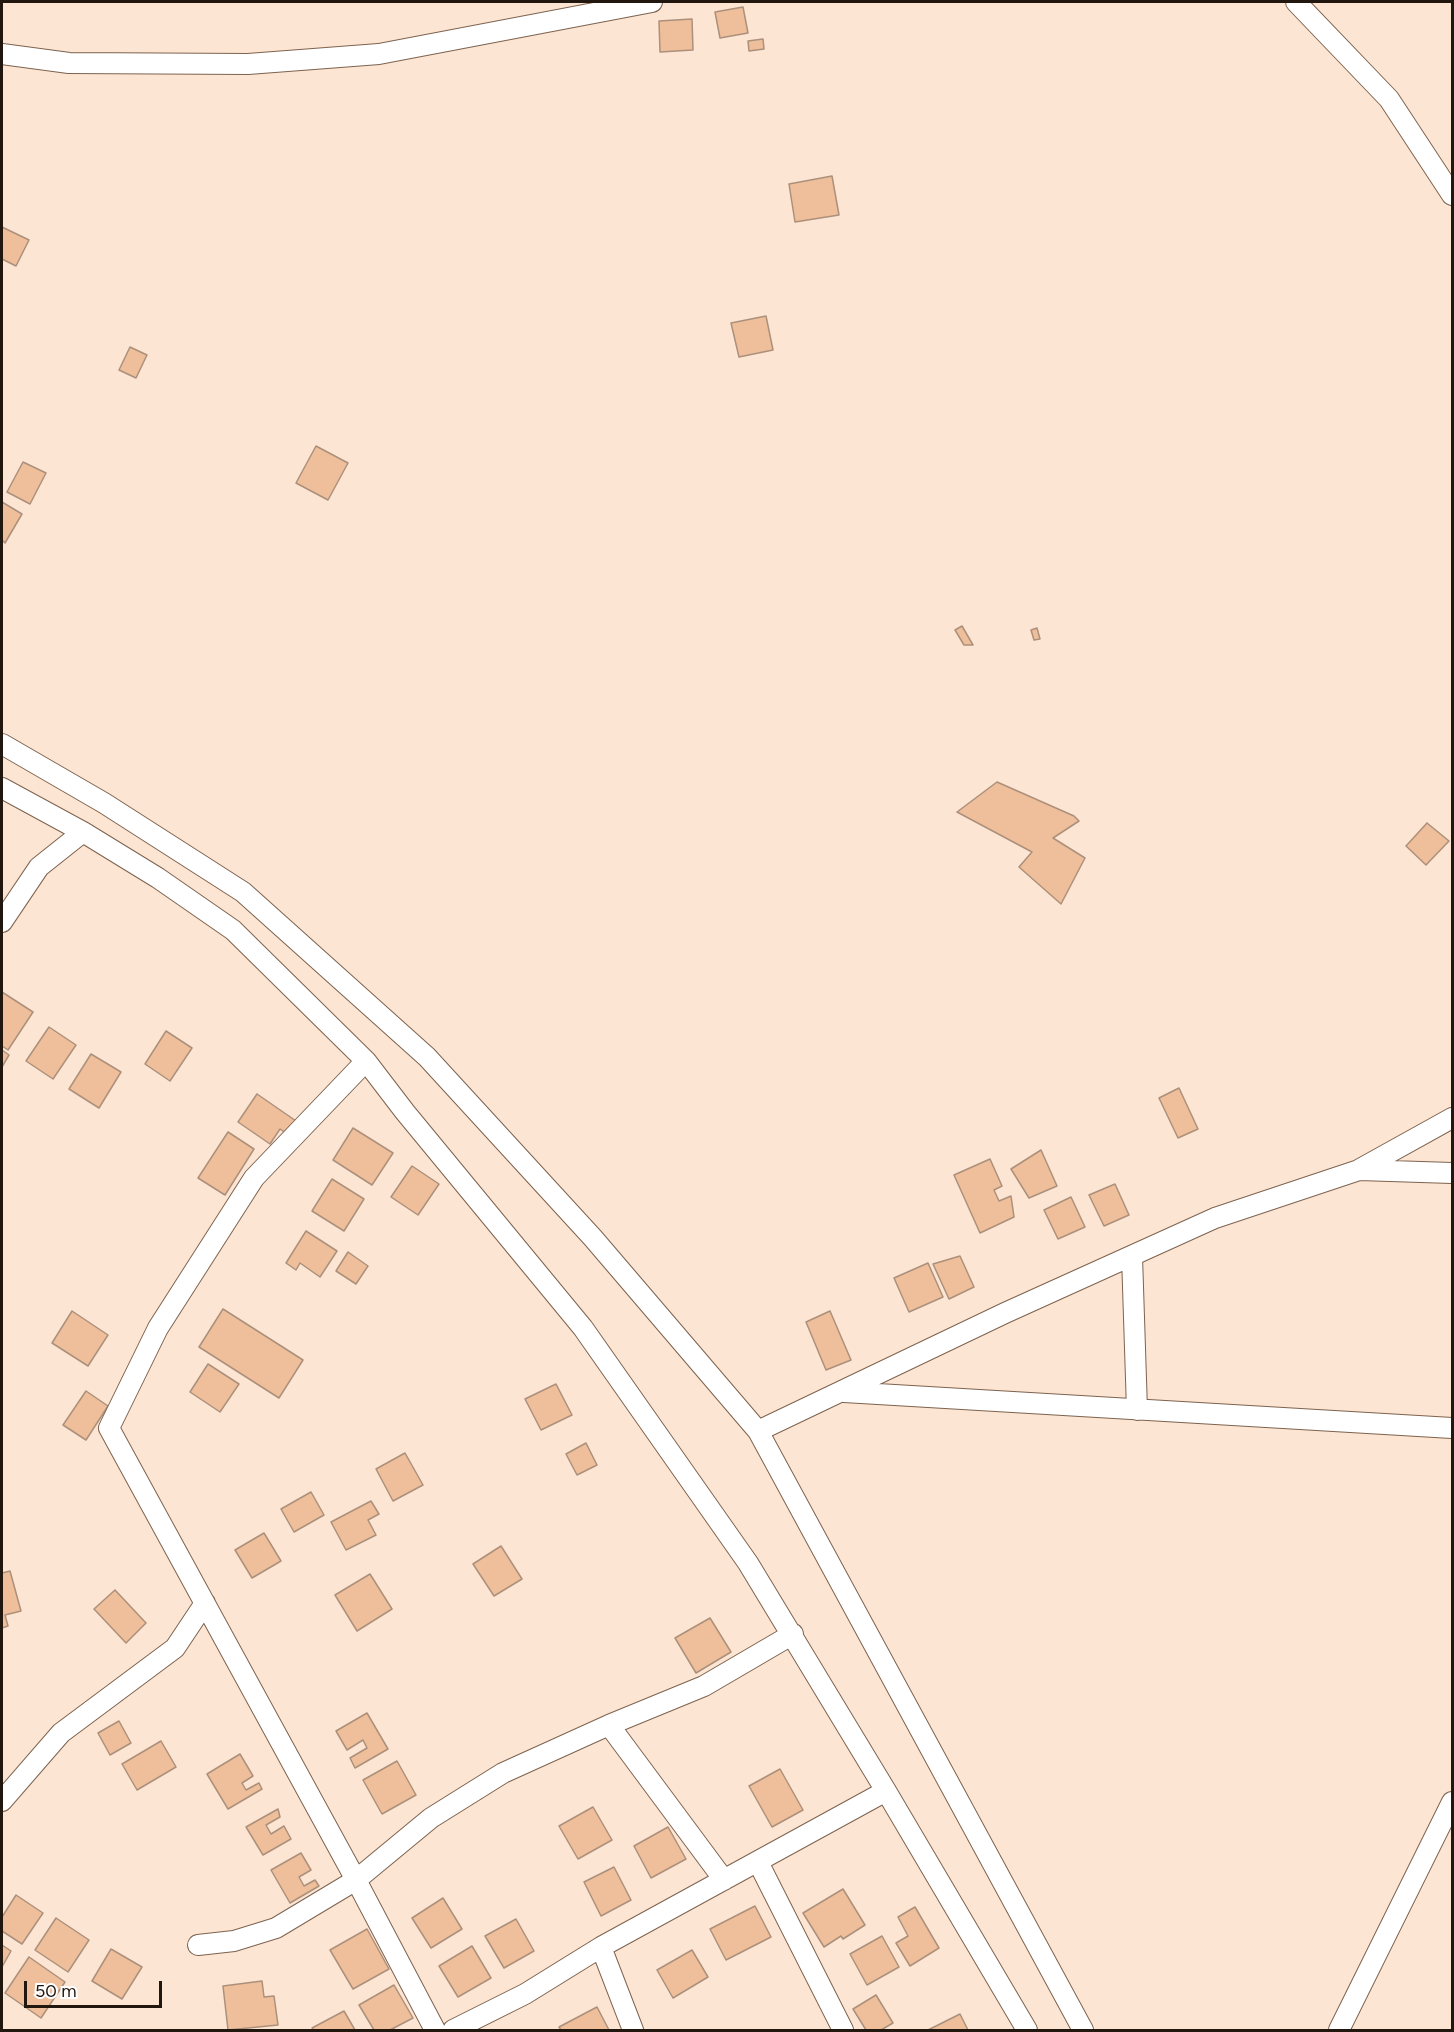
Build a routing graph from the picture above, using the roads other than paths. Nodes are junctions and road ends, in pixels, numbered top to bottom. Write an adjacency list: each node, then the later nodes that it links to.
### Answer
1 (652, 2): 3 (street)
2 (1296, 2): 5 (street)
3 (625, 4): 4 (street)
4 (2, 54)
5 (1452, 195)
6 (2, 744): 18 (street)
7 (2, 788): 8 (street)
8 (83, 832): 9 (street); 10 (street)
9 (2, 922)
10 (366, 1060): 19 (street); 20 (street)
11 (1452, 1119): 12 (street)
12 (1359, 1170): 13 (street); 14 (street)
13 (1452, 1173)
14 (1132, 1256): 15 (street); 16 (street)
15 (840, 1392): 16 (street); 18 (street)
16 (1137, 1410): 17 (street)
17 (1452, 1428)
18 (758, 1431): 35 (street)
19 (205, 1603): 23 (street); 26 (street)
20 (793, 1634): 21 (street); 22 (street)
21 (609, 1725): 26 (street); 27 (street)
22 (886, 1791): 25 (street); 34 (street)
23 (2, 1801)
24 (1452, 1802): 36 (street)
25 (758, 1862): 27 (street); 33 (street)
26 (356, 1880): 28 (street); 30 (street)
27 (724, 1880): 29 (street)
28 (198, 1945)
29 (600, 1947): 31 (street); 32 (street)
30 (435, 2031)
31 (453, 2031)
32 (633, 2031)
33 (843, 2031)
34 (1027, 2031)
35 (1083, 2031)
36 (1339, 2031)

